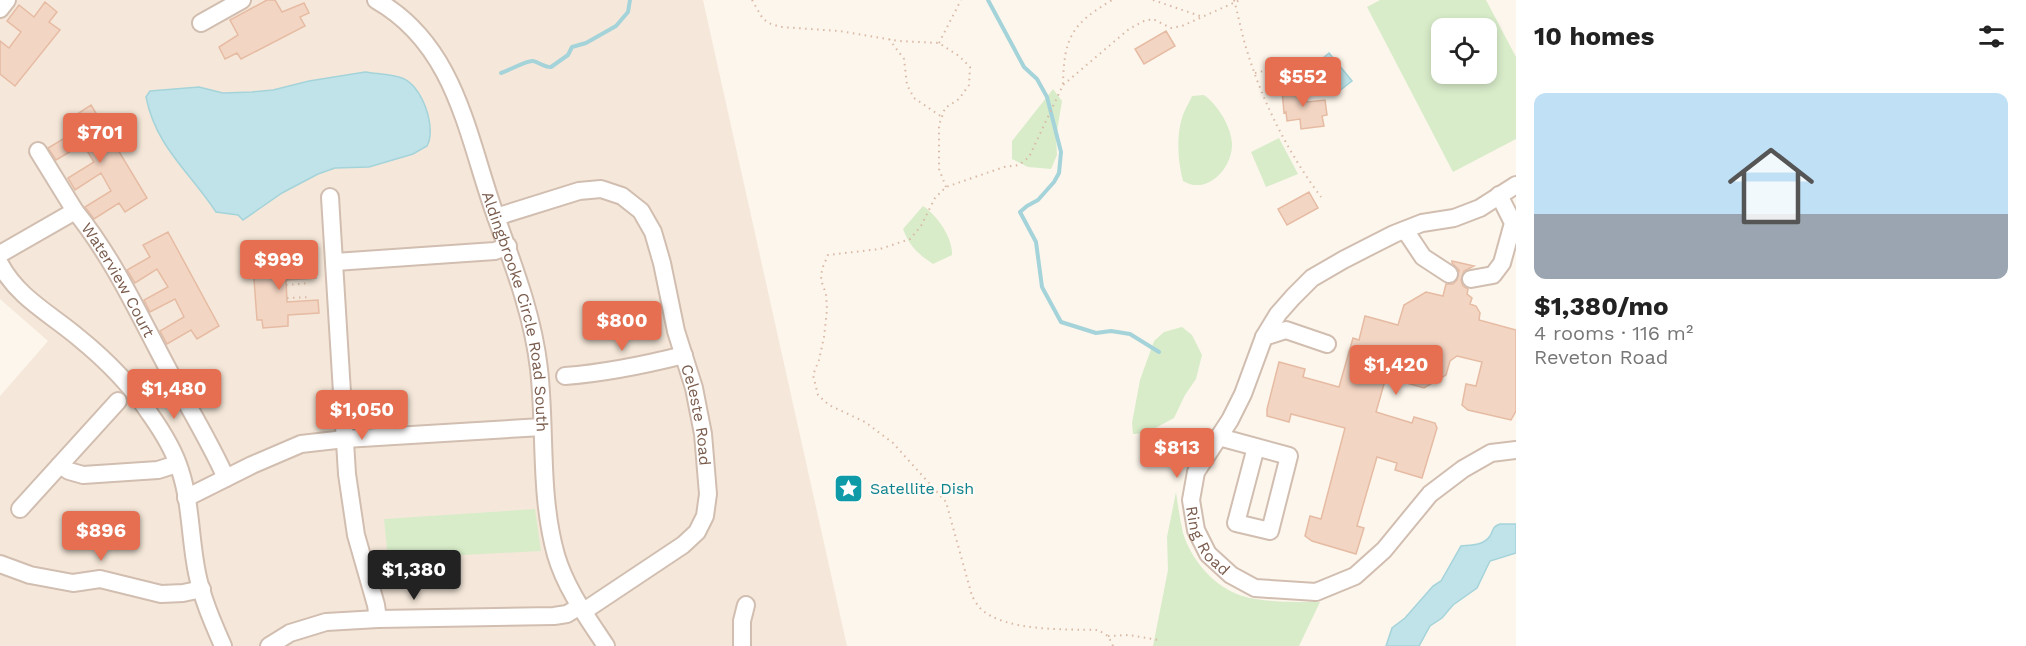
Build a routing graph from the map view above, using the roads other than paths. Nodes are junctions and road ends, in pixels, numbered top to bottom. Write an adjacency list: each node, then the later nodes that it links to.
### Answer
1 (6, 0): 4 (street)
2 (242, 0): 5 (street)
3 (376, 0): 11 (street, Aldingbrooke Circle Road South)
4 (0, 9)
5 (201, 23)
6 (38, 151): 10 (street, Waterview Court)
7 (1516, 185): 8 (street, Ring Road)
8 (1500, 195): 12 (street); 13 (street, Ring Road)
9 (330, 197): 16 (street)
10 (75, 212): 15 (street, Waterview Court); 32 (street, Waterview Court)
11 (496, 217): 14 (street, Aldingbrooke Circle Road South); 22 (street, Celeste Road)
12 (1514, 224): 19 (street)
13 (1405, 230): 18 (street); 20 (street, Ring Road)
14 (508, 246): 16 (street); 25 (street, Aldingbrooke Circle Road South)
15 (0, 254)
16 (335, 262): 27 (street)
17 (0, 264): 30 (street)
18 (1449, 274)
19 (1471, 279)
20 (1263, 337): 21 (street); 26 (street, Ring Road)
21 (1327, 344)
22 (684, 355): 23 (street); 38 (street, Celeste Road)
23 (565, 376)
24 (118, 401): 31 (street)
25 (542, 427): 27 (street); 38 (street, Aldingbrooke Circle Road South)
26 (1219, 437): 28 (street); 29 (street, Ring Road)
27 (345, 439): 32 (street); 39 (street)
28 (1256, 447): 28 (street)
29 (1516, 450)
30 (177, 464): 31 (street); 33 (street)
31 (60, 465): 34 (street)
32 (226, 478): 33 (street)
33 (186, 498): 36 (street)
34 (20, 509)
35 (0, 564): 36 (street)
36 (202, 589): 40 (street)
37 (746, 605): 43 (street)
38 (582, 609): 39 (street, Celeste Road); 42 (street, Aldingbrooke Circle Road South)
39 (378, 619): 41 (street, Celeste Road)
40 (223, 646)
41 (269, 646)
42 (606, 646)
43 (742, 646)

